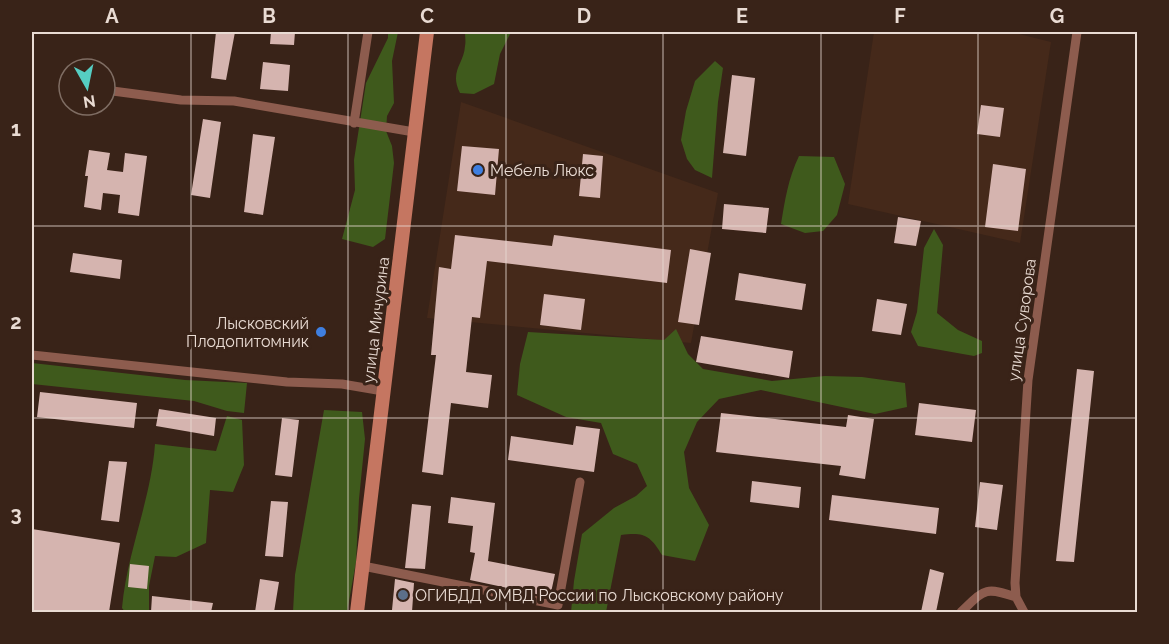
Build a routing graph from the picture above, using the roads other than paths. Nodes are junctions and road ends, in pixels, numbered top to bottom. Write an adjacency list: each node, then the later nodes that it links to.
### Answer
1 (368, 32): 5 (street)
2 (427, 32): 6 (main road, улица Мичурина)
3 (1077, 32): 11 (street, улица Суворова)
4 (117, 92): 5 (street)
5 (354, 123): 6 (street)
6 (414, 132): 8 (main road, улица Мичурина)
7 (32, 355): 8 (street)
8 (383, 391): 10 (main road, улица Мичурина)
9 (580, 482): 10 (street)
10 (363, 566): 12 (main road, улица Мичурина)
11 (1016, 597): 13 (street); 14 (street, улица Суворова)
12 (357, 612)
13 (962, 612)
14 (1024, 612)

